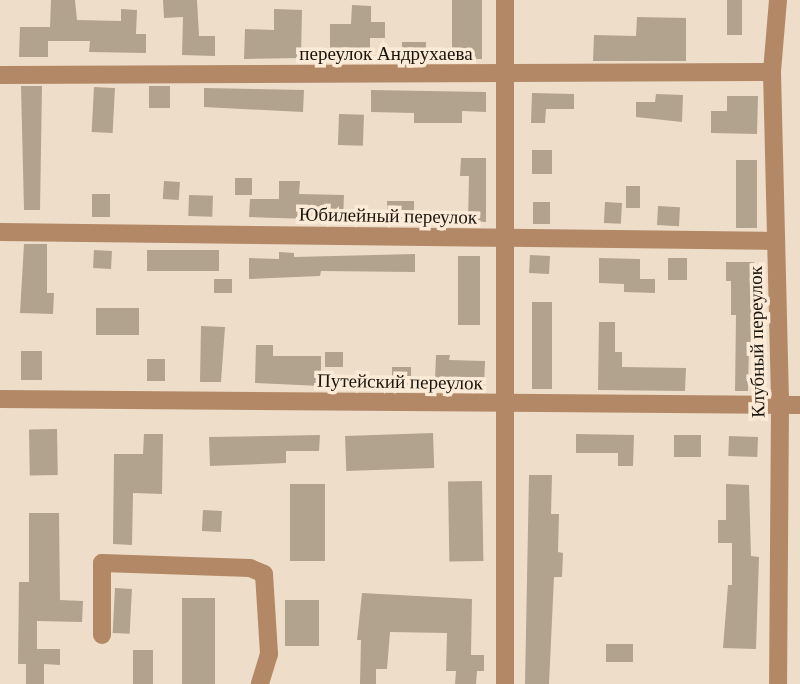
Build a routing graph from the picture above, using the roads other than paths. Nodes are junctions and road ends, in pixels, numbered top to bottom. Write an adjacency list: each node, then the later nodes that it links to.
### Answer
1 (505, 0): 5 (street)
2 (778, 0): 3 (street, Клубный переулок)
3 (772, 72): 5 (street, переулок Андрухаева); 8 (street, Клубный переулок)
4 (0, 75): 5 (street, переулок Андрухаева)
5 (506, 75): 7 (street)
6 (0, 232): 7 (street, Юбилейный переулок)
7 (509, 238): 8 (street, Юбилейный переулок); 10 (street)
8 (776, 241): 11 (street, Клубный переулок)
9 (0, 399): 10 (street, Путейский переулок)
10 (508, 404): 11 (street, Путейский переулок); 15 (street)
11 (780, 405): 12 (street, Путейский переулок); 16 (street, Клубный переулок)
12 (800, 405)
13 (103, 635): 14 (street)
14 (260, 684)
15 (505, 684)
16 (778, 684)

